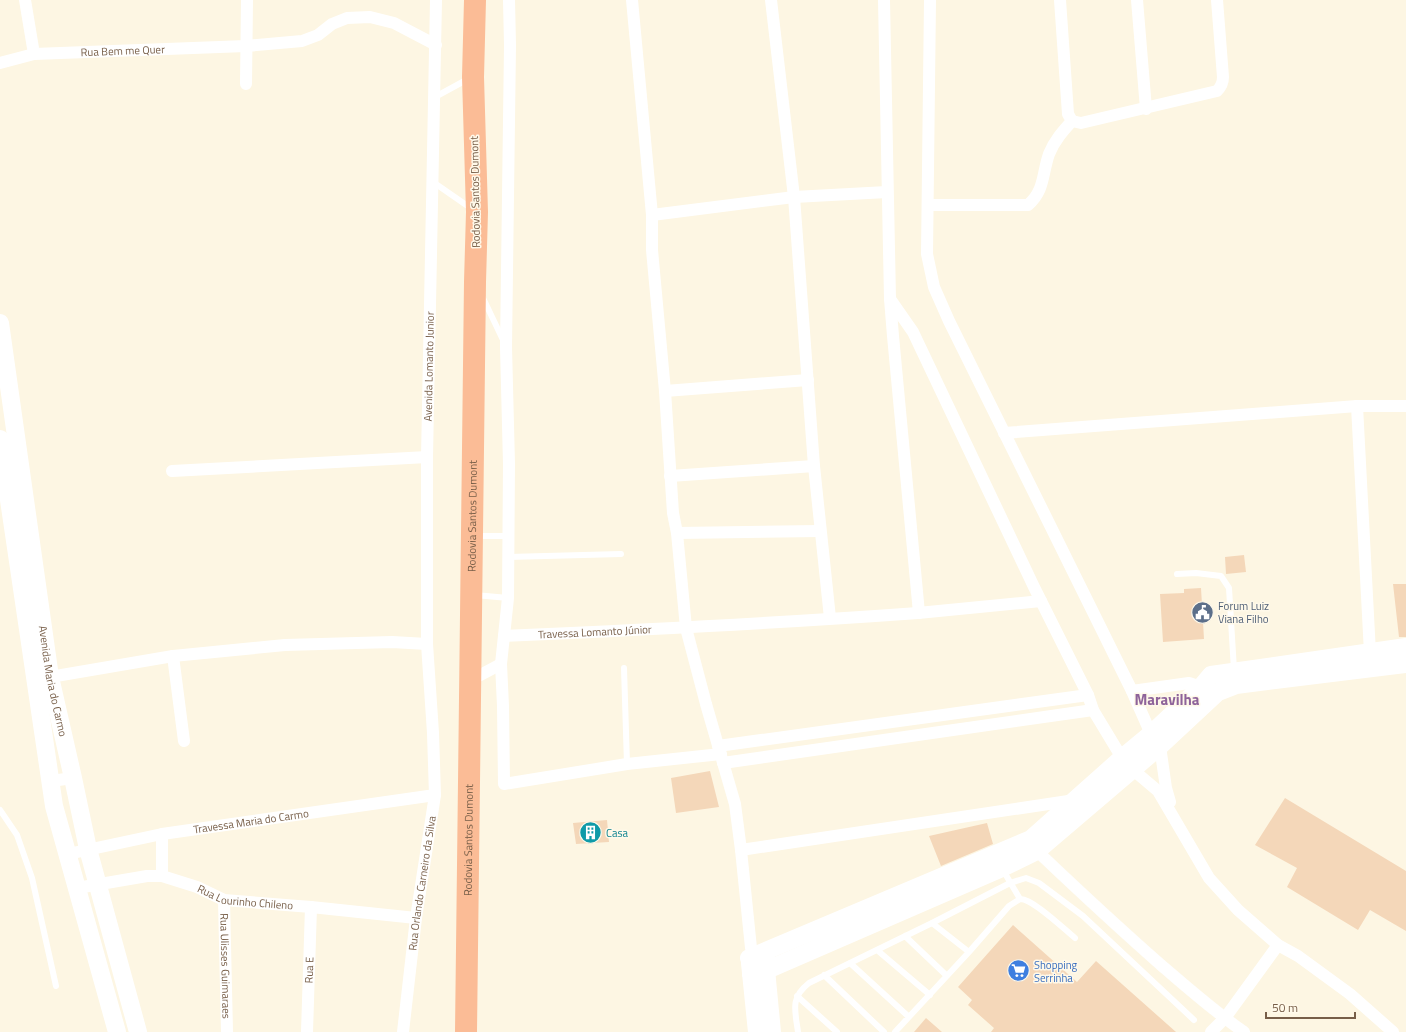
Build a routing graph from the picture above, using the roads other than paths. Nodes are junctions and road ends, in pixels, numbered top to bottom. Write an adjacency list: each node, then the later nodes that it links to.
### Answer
1 (25, 0): 15 (street)
2 (247, 0): 14 (street)
3 (436, 0): 13 (street, Avenida Lomanto Junior)
4 (475, 0): 17 (highway, Rodovia Santos Dumont)
5 (509, 0): 31 (street)
6 (632, 0): 27 (street)
7 (772, 0): 24 (street)
8 (884, 0): 23 (street)
9 (930, 0): 25 (street)
10 (1060, 0): 21 (street)
11 (1137, 0): 20 (street)
12 (1217, 0): 20 (street)
13 (436, 45): 14 (street, Rua Bem me Quer); 19 (street, Avenida Lomanto Junior)
14 (246, 46): 15 (street, Rua Bem me Quer); 18 (street)
15 (34, 54): 16 (street, Rua Bem me Quer)
16 (0, 63)
17 (473, 77): 19 (lane); 26 (highway, Rodovia Santos Dumont)
18 (246, 84)
19 (435, 97): 22 (street, Avenida Lomanto Junior)
20 (1146, 109): 21 (street)
21 (1072, 121): 25 (street)
22 (433, 182): 26 (lane); 38 (street, Avenida Lomanto Junior)
23 (888, 192): 24 (street); 29 (street)
24 (794, 197): 27 (street); 32 (street)
25 (928, 205): 36 (street)
26 (477, 212): 28 (highway, Rodovia Santos Dumont)
27 (652, 215): 33 (street)
28 (475, 282): 31 (lane); 44 (highway, Rodovia Santos Dumont)
29 (890, 298): 51 (street); 52 (street)
30 (0, 323): 64 (street, Avenida Maria do Carmo)
31 (506, 347): 45 (street)
32 (808, 380): 33 (street); 39 (street)
33 (665, 391): 41 (street)
34 (1358, 406): 35 (street); 36 (street); 58 (street)
35 (1406, 406)
36 (1004, 433): 67 (street)
37 (0, 439): 78 (street, Avenida Maria do Carmo)
38 (427, 457): 40 (street); 56 (street, Avenida Lomanto Junior)
39 (814, 466): 41 (street); 42 (street)
40 (172, 470)
41 (670, 476): 43 (street)
42 (820, 531): 43 (street); 53 (street)
43 (677, 534): 54 (street)
44 (472, 536): 45 (lane); 49 (highway, Rodovia Santos Dumont)
45 (508, 536): 47 (street)
46 (621, 554): 47 (lane)
47 (507, 556): 50 (street)
48 (1177, 574): 63 (lane)
49 (471, 595): 50 (lane); 65 (highway, Rodovia Santos Dumont)
50 (508, 598): 55 (street)
51 (1041, 601): 52 (street, Travessa Lomanto Júnior); 69 (street)
52 (918, 613): 53 (street, Travessa Lomanto Júnior)
53 (830, 618): 54 (street, Travessa Lomanto Júnior)
54 (686, 628): 55 (street, Travessa Lomanto Júnior); 74 (street)
55 (504, 636): 60 (street)
56 (427, 644): 59 (street); 71 (street, Avenida Lomanto Junior)
57 (1406, 647): 58 (street)
58 (1370, 652): 63 (street)
59 (173, 656): 64 (street); 73 (street)
60 (501, 664): 65 (street); 75 (street)
61 (1406, 664): 68 (street)
62 (624, 668): 75 (lane)
63 (1234, 671): 66 (street)
64 (50, 676): 77 (street, Avenida Maria do Carmo)
65 (471, 680): 118 (highway, Rodovia Santos Dumont)
66 (1201, 687): 67 (street); 68 (street); 72 (street)
67 (1132, 692): 72 (street)
68 (1218, 692): 72 (street)
69 (1088, 695): 70 (street); 74 (street)
70 (1094, 710): 74 (street); 76 (street)
71 (433, 733): 79 (street, Rua Orlando Carneiro da Silva)
72 (1155, 740): 76 (street); 82 (street)
73 (184, 741)
74 (721, 754): 75 (street); 86 (street)
75 (627, 764)
76 (1127, 764): 80 (street); 82 (street); 84 (street)
77 (73, 778): 78 (street); 85 (street, Avenida Maria do Carmo)
78 (51, 781): 87 (street, Avenida Maria do Carmo)
79 (435, 795): 83 (street, Travessa Maria do Carmo); 95 (street, Rua Orlando Carneiro da Silva)
80 (1076, 800): 84 (street); 86 (street)
81 (0, 810): 106 (lane)
82 (1178, 824): 99 (street)
83 (162, 834): 85 (street, Travessa Maria do Carmo); 89 (street)
84 (1034, 845): 88 (street); 110 (street)
85 (88, 849): 87 (street, Travessa Maria do Carmo); 90 (street, Avenida Maria do Carmo)
86 (741, 850): 102 (street)
87 (68, 854): 91 (street, Avenida Maria do Carmo)
88 (1002, 868): 92 (lane); 96 (lane); 102 (street); 111 (lane)
89 (162, 876): 90 (street, Rua Lourinho Chileno); 93 (street, Rua Lourinho Chileno)
90 (97, 884): 91 (street, Rua Lourinho Chileno); 114 (street, Avenida Maria do Carmo)
91 (77, 888): 113 (street, Avenida Maria do Carmo)
92 (1020, 899): 98 (lane); 101 (lane)
93 (224, 900): 94 (street, Rua Lourinho Chileno); 115 (street, Rua Ulisses Guimaraes)
94 (311, 907): 95 (street, Rua Lourinho Chileno); 116 (street, Rua E)
95 (416, 918): 117 (street, Rua Orlando Carneiro da Silva)
96 (932, 923): 97 (lane); 101 (lane)
97 (905, 936): 100 (lane); 105 (lane)
98 (1075, 938)
99 (1278, 945): 110 (street); 127 (street)
100 (877, 950): 103 (lane); 107 (lane)
101 (969, 952): 105 (lane)
102 (756, 960): 119 (street); 120 (street)
103 (850, 963): 104 (lane); 109 (lane)
104 (824, 975): 108 (lane); 123 (lane)
105 (948, 976): 107 (lane)
106 (56, 986)
107 (930, 995): 109 (lane)
108 (797, 996): 112 (lane); 122 (lane)
109 (910, 1017): 124 (lane)
110 (1225, 1018): 125 (street); 126 (street)
111 (1194, 1020)
112 (797, 1029): 121 (lane)
113 (117, 1032)
114 (138, 1032)
115 (227, 1032)
116 (307, 1032)
117 (403, 1032)
118 (466, 1032)
119 (757, 1032)
120 (772, 1032)
121 (802, 1032)
122 (837, 1032)
123 (884, 1032)
124 (895, 1032)
125 (1211, 1032)
126 (1244, 1032)
127 (1393, 1032)

